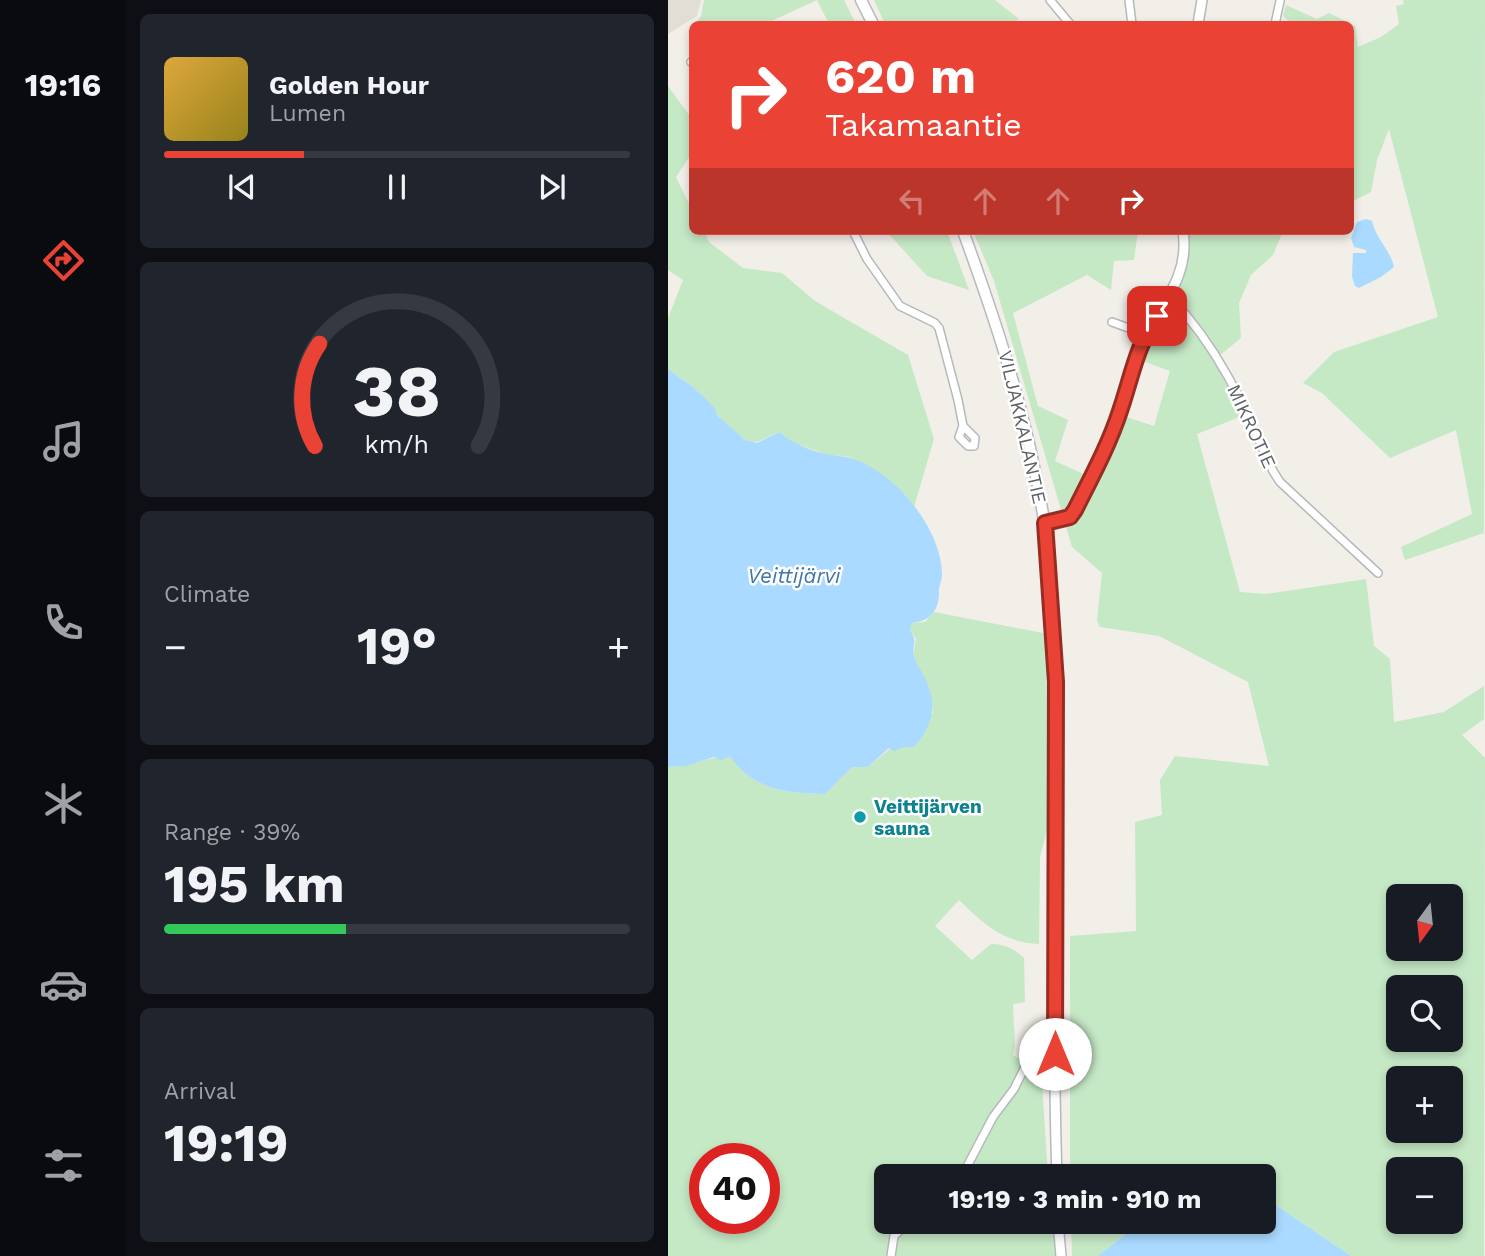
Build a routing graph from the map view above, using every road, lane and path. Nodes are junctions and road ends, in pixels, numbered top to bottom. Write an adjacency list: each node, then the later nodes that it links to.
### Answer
1 (861, 0): 6 (main road)
2 (1050, 0): 7 (street)
3 (1129, 0): 8 (street)
4 (1202, 0): 9 (street)
5 (1284, 1): 10 (street)
6 (872, 21)
7 (1068, 21)
8 (1132, 21)
9 (1198, 21)
10 (1276, 21)
11 (854, 235): 17 (street)
12 (964, 235): 18 (main road, VILJAKKALANTIE)
13 (1183, 235): 14 (street)
14 (1170, 297): 16 (street); 20 (street, MIKROTIE)
15 (1112, 322): 16 (street)
16 (1145, 334): 18 (street)
17 (963, 426)
18 (1045, 523): 19 (main road, VILJAKKALANTIE)
19 (1047, 542): 21 (street, VILJAKKALANTIE)
20 (1378, 573)
21 (1055, 1054): 22 (street); 23 (street, VILJAKKALANTIE)
22 (968, 1164)
23 (1057, 1164)
24 (896, 1234): 26 (street)
25 (1059, 1234): 27 (street)
26 (891, 1256)
27 (1061, 1256)

